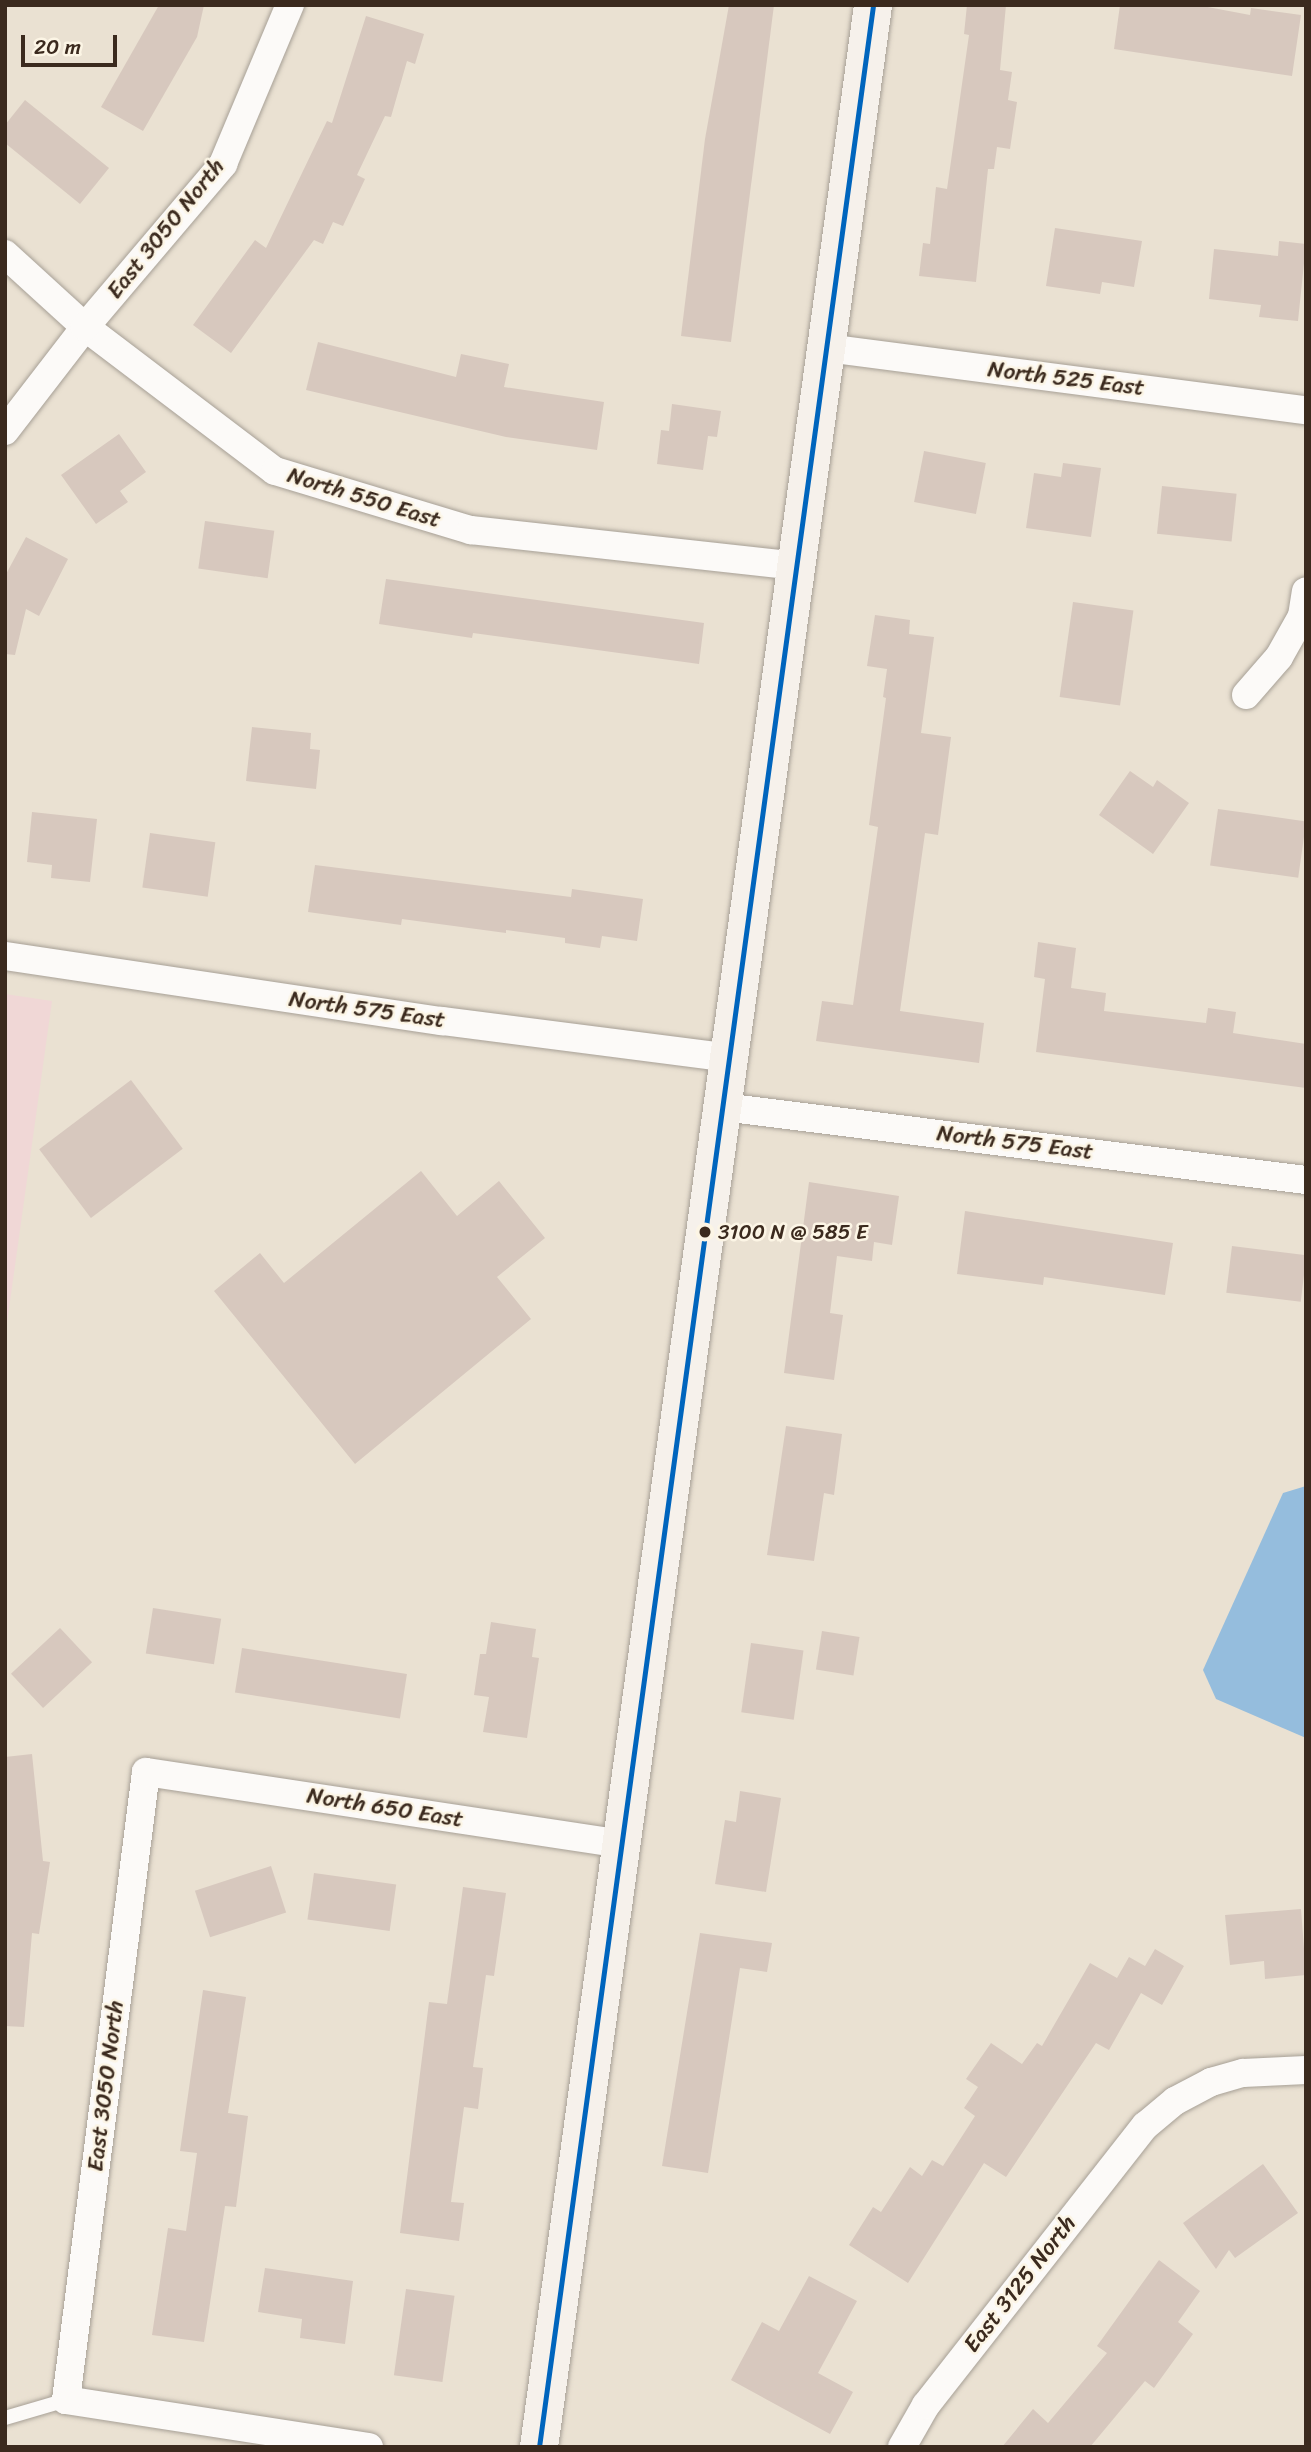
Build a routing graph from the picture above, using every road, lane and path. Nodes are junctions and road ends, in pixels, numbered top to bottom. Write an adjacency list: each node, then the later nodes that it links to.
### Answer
1 (290, 5): 4 (street, East 3050 North)
2 (873, 5): 5 (main road)
3 (5, 254): 4 (street, North 550 East)
4 (85, 327): 7 (street, East 3050 North); 8 (street, North 550 East)
5 (826, 348): 6 (street, North 525 East); 8 (main road)
6 (1306, 410)
7 (5, 431)
8 (797, 566): 12 (main road)
9 (1306, 591): 10 (street)
10 (1246, 695)
11 (5, 956): 12 (street, North 575 East)
12 (731, 1058): 13 (main road)
13 (723, 1107): 14 (street, North 575 East); 16 (main road)
14 (1306, 1180)
15 (146, 1772): 16 (street, North 650 East); 18 (street, East 3050 North)
16 (623, 1844): 21 (main road)
17 (1306, 2070): 22 (street, East 3125 North)
18 (66, 2400): 19 (lane); 20 (street)
19 (5, 2418)
20 (369, 2447)
21 (539, 2447)
22 (902, 2447)

